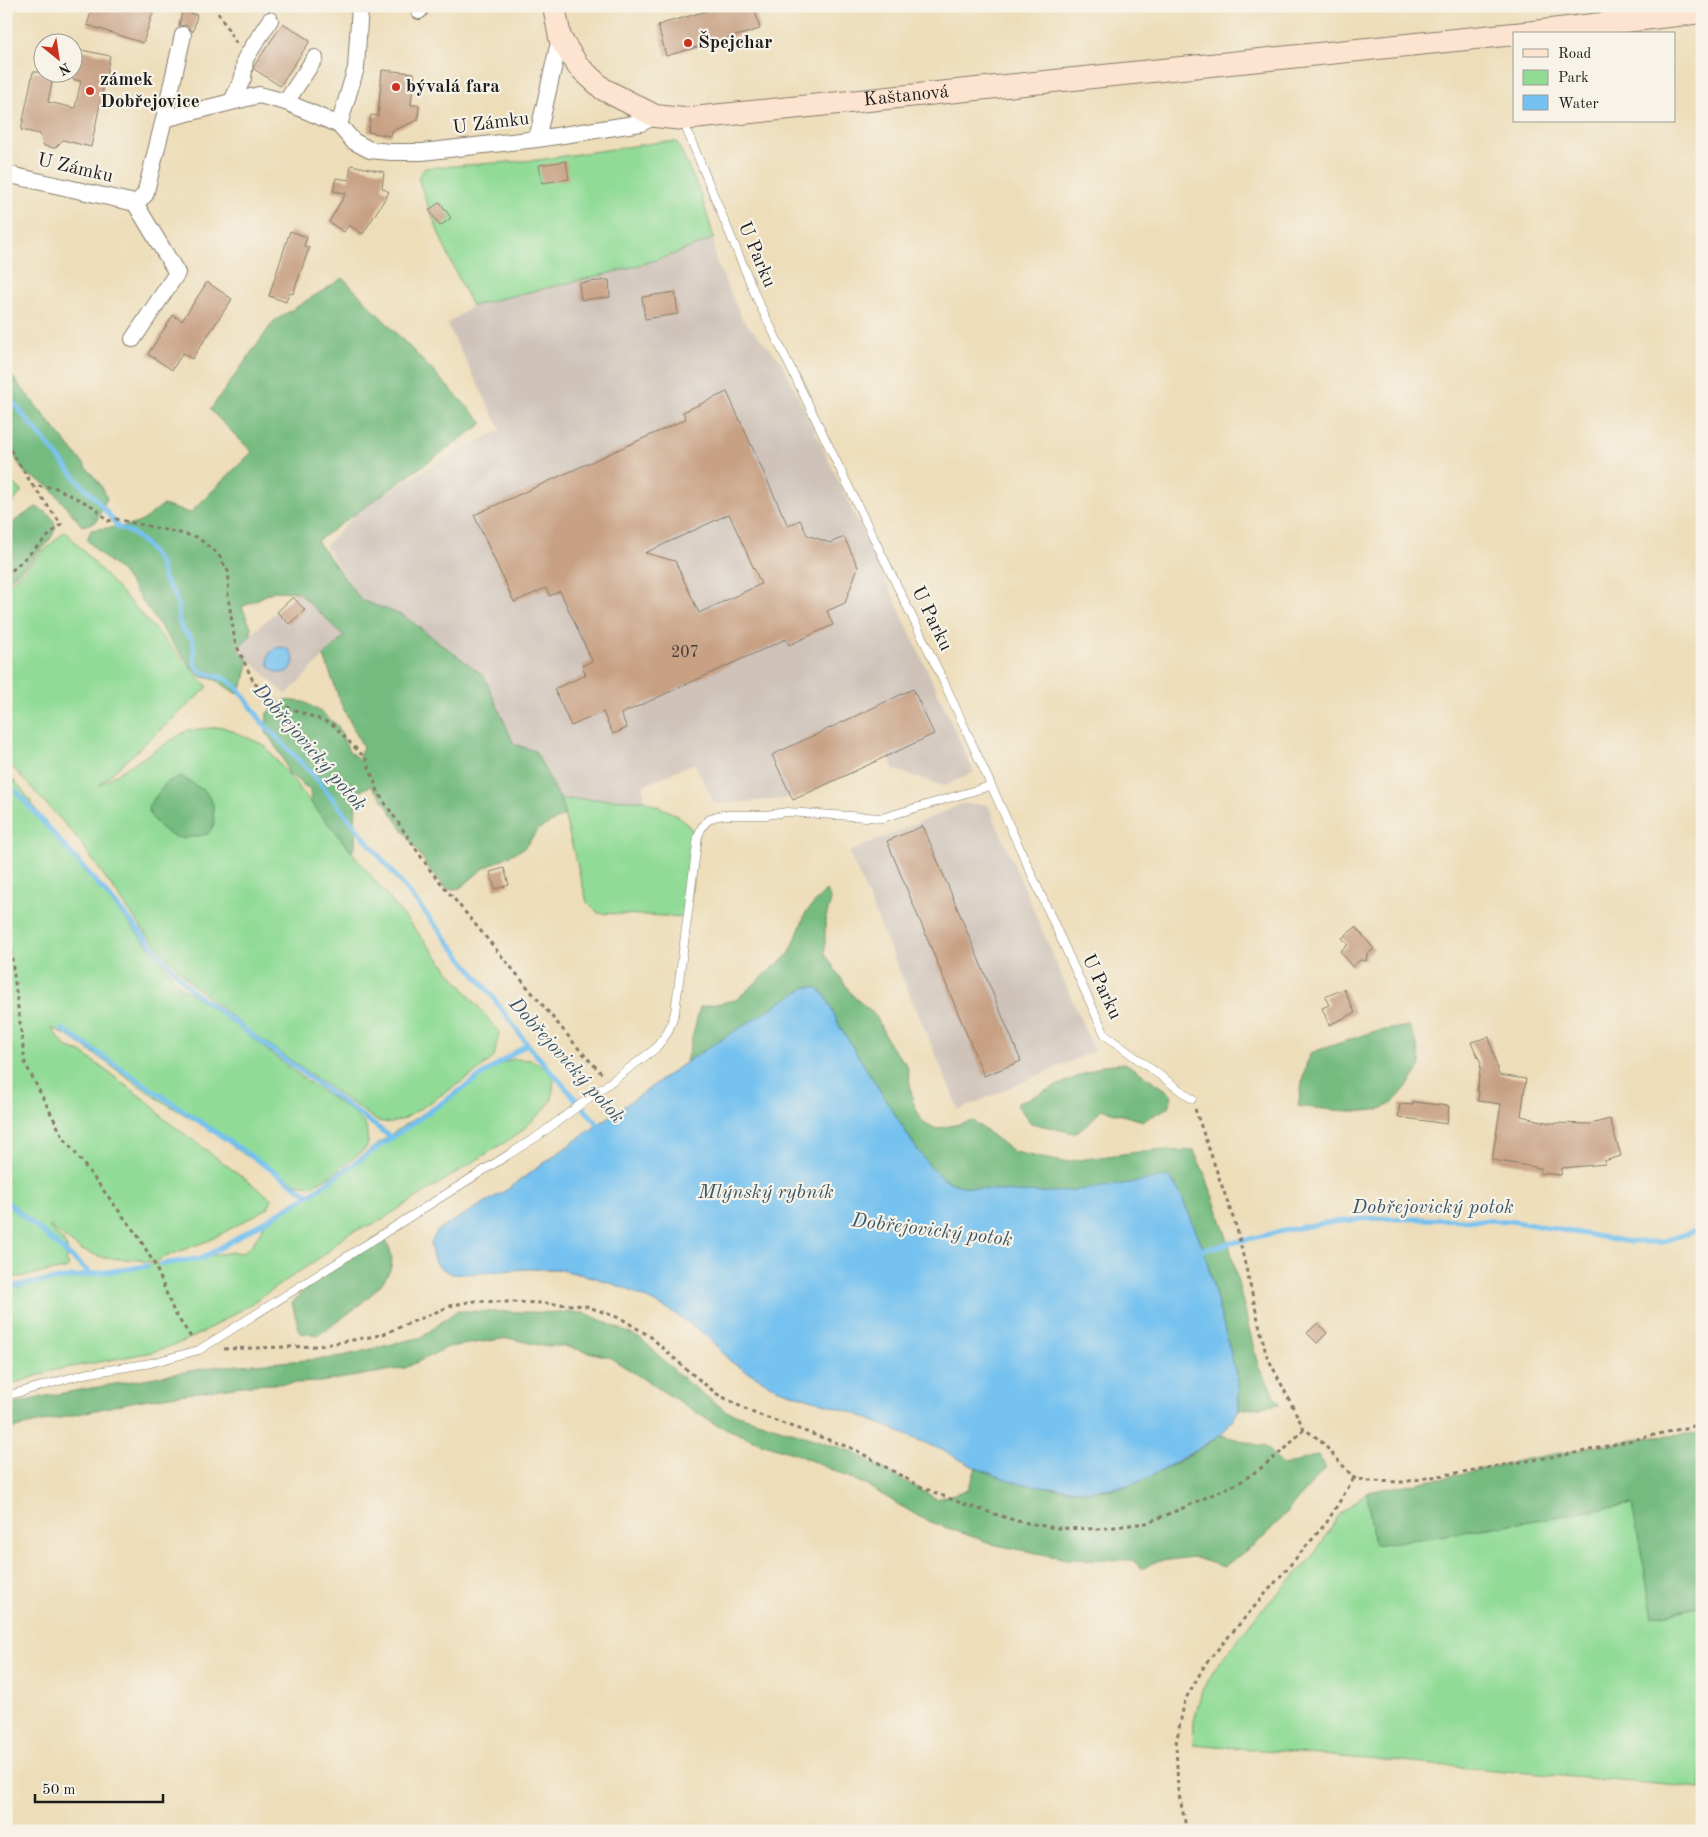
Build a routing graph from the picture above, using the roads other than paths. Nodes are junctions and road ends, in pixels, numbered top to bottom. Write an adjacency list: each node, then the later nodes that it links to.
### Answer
1 (360, 6): 15 (street)
2 (554, 6): 8 (street, Kaštanová)
3 (1702, 12): 5 (street, Kaštanová)
4 (270, 20): 10 (street)
5 (1532, 32)
6 (1513, 34): 14 (street, Kaštanová)
7 (183, 35): 13 (street)
8 (560, 38): 12 (street, Kaštanová); 16 (street)
9 (315, 58): 11 (street)
10 (232, 101): 11 (street, U Zámku); 13 (street, U Zámku)
11 (286, 102): 15 (street, U Zámku)
12 (655, 116): 14 (street, Kaštanová); 16 (street, U Zámku)
13 (164, 119): 18 (street)
14 (683, 119): 20 (lane, U Parku)
15 (339, 125): 16 (street, U Zámku)
16 (537, 139)
17 (6, 174): 18 (street, U Zámku)
18 (135, 203): 19 (street)
19 (133, 339)
20 (990, 786): 21 (lane, U Parku); 22 (lane)
21 (1192, 1099)
22 (6, 1396)

